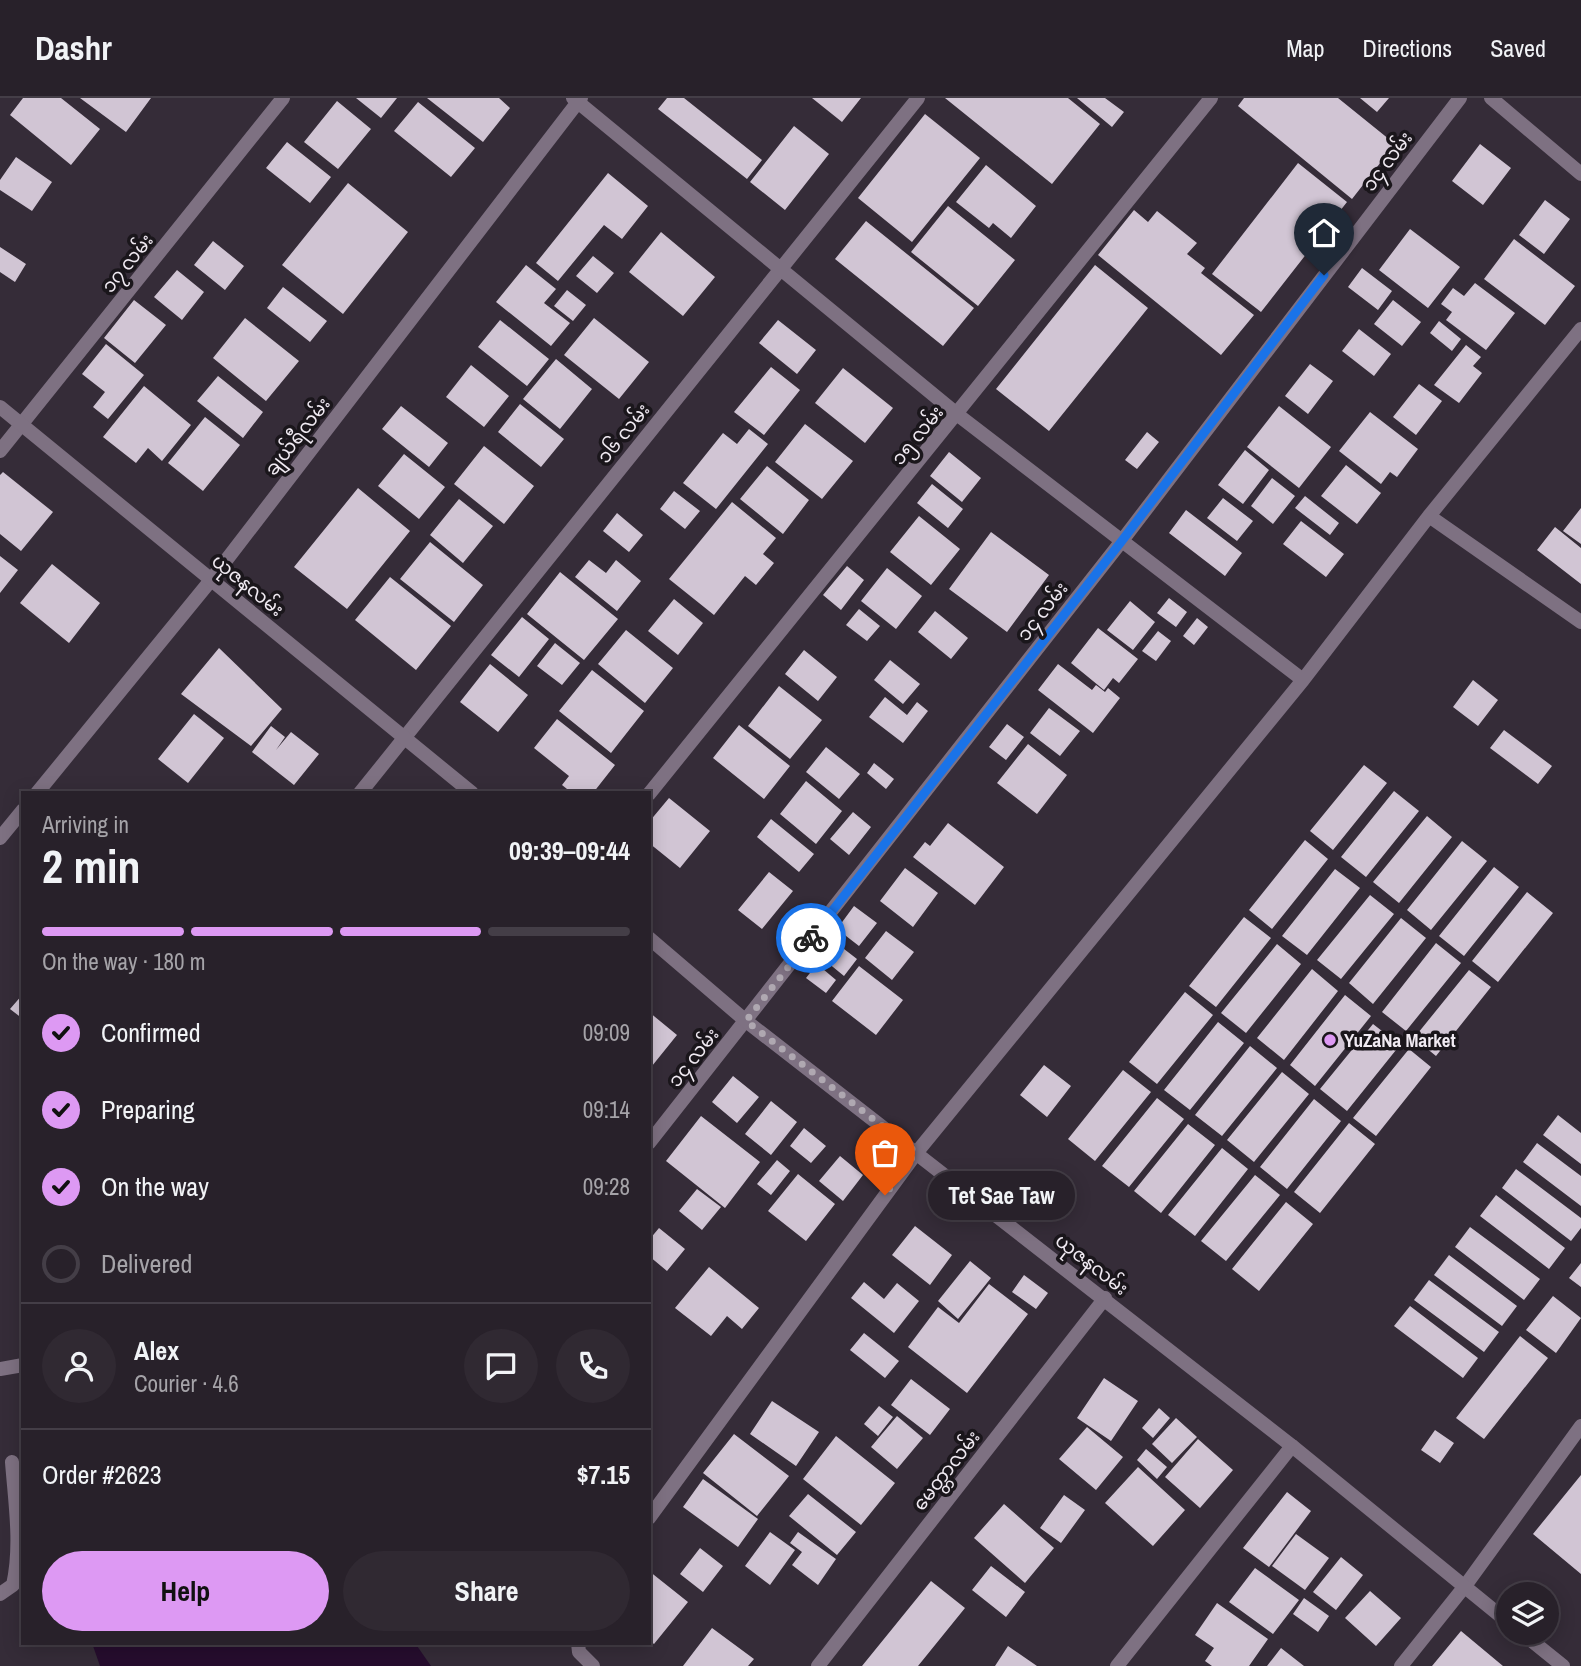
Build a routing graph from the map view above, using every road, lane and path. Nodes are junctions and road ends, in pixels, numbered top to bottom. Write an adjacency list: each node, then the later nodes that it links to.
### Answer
1 (284, 98): 12 (street, ၁၇ လမ်း)
2 (919, 98): 8 (street, ၁၆ လမ်း)
3 (1212, 98): 11 (street, ၁၅ လမ်း)
4 (1460, 98): 15 (street, ၁၄ လမ်း)
5 (1491, 98): 7 (street)
6 (577, 99): 8 (street); 16 (street, ချယ်ရီလမ်း)
7 (1581, 174)
8 (779, 269): 11 (street); 19 (street, ၁၆ လမ်း)
9 (1581, 329): 14 (street)
10 (0, 407): 12 (street, ယုဇနလမ်း)
11 (958, 415): 15 (street); 23 (street, ၁၅ လမ်း)
12 (20, 426): 13 (street, ၁၇ လမ်း); 16 (street, ယုဇနလမ်း)
13 (0, 451)
14 (1429, 516): 17 (street); 18 (street)
15 (1121, 542): 18 (street); 27 (street, ၁၄ လမ်း)
16 (211, 580): 19 (street, ယုဇနလမ်း); 20 (street, ချယ်ရီလမ်း)
17 (1581, 622)
18 (1303, 680): 29 (street)
19 (404, 738): 21 (street, ၁၆ လမ်း); 22 (street, ယုဇနလမ်း)
20 (39, 791)
21 (362, 791)
22 (470, 791)
23 (651, 792)
24 (21, 812): 25 (street)
25 (0, 838)
26 (651, 941): 27 (street, ယုဇနလမ်း)
27 (746, 1021): 28 (street, ၁၄ လမ်း); 29 (street, ယုဇနလမ်း)
28 (651, 1140)
29 (916, 1152): 30 (street, ယုဇနလမ်း); 36 (street)
30 (1105, 1298): 34 (street, ယုဇနလမ်း); 43 (street, မေတ္တာလမ်း)
31 (21, 1365): 32 (street)
32 (0, 1369)
33 (1581, 1426): 37 (street)
34 (1292, 1446): 37 (street, ယုဇနလမ်း); 44 (street)
35 (12, 1462): 38 (street)
36 (651, 1515)
37 (1465, 1586): 39 (street, ယုဇနလမ်း); 45 (street)
38 (0, 1594)
39 (1496, 1612)
40 (578, 1645): 42 (street)
41 (1537, 1645): 46 (street)
42 (593, 1666)
43 (818, 1666)
44 (1117, 1666)
45 (1401, 1666)
46 (1563, 1666)

